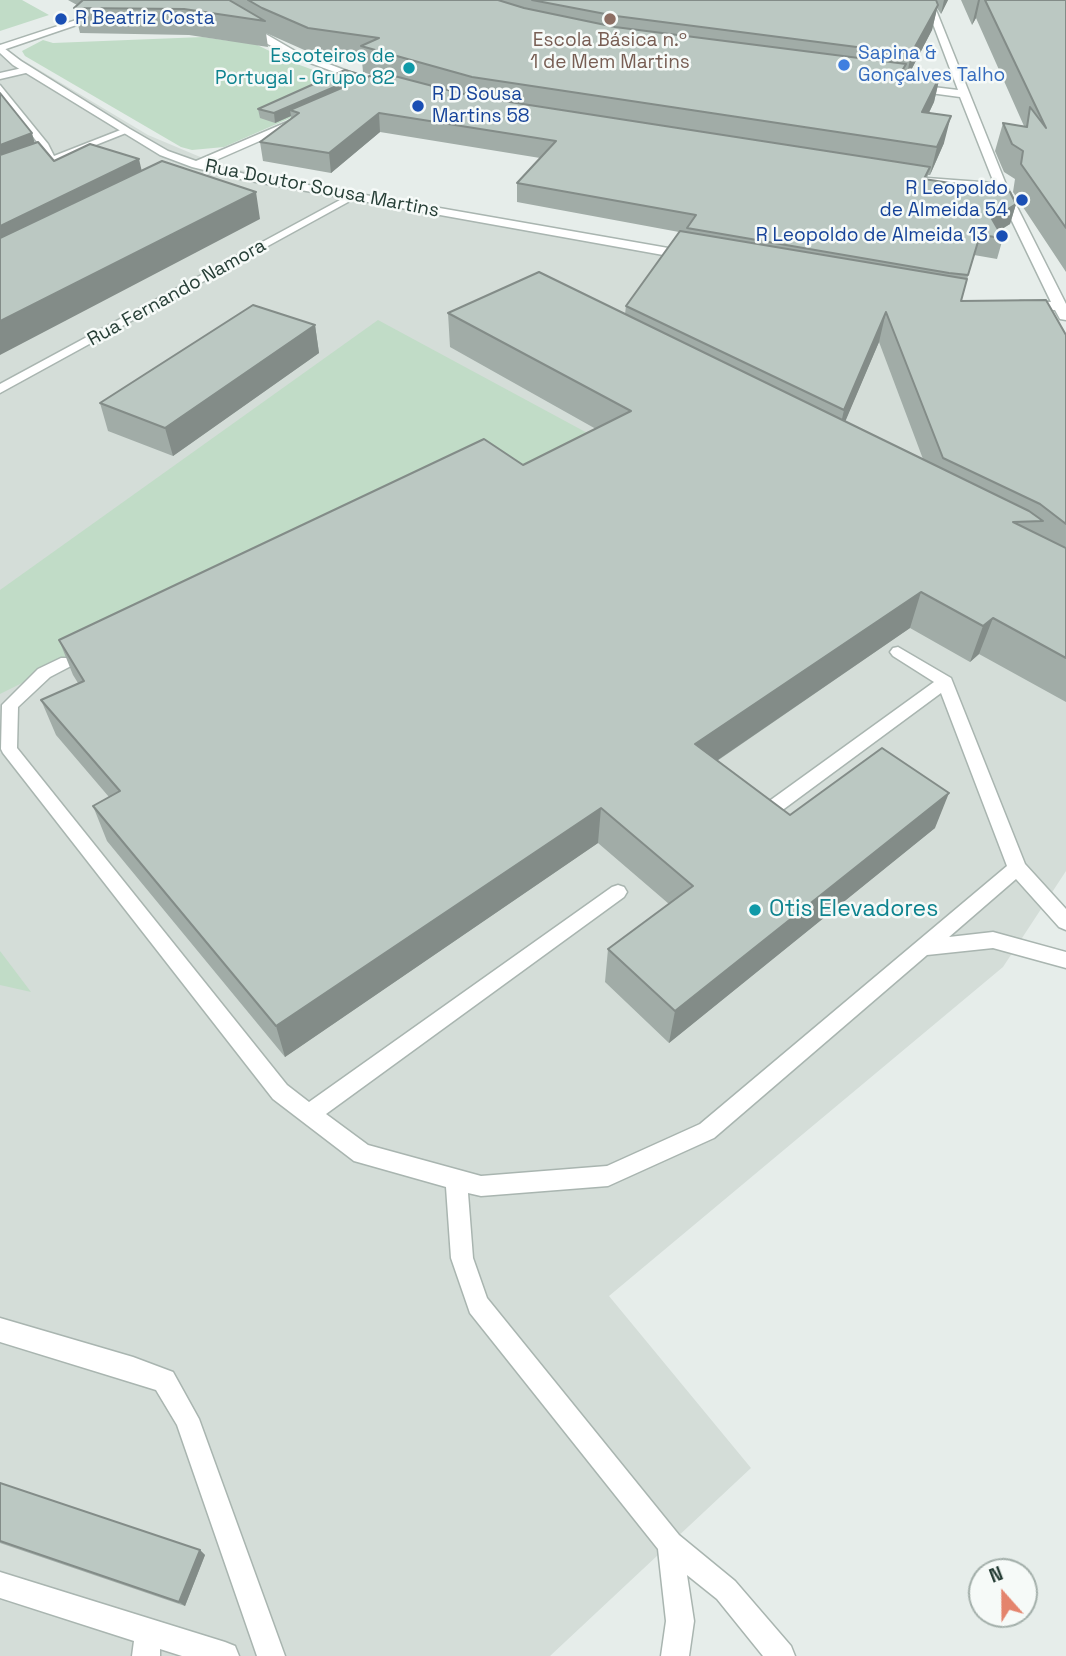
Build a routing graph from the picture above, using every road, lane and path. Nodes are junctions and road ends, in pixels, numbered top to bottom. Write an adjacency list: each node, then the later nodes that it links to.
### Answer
1 (134, 0): 6 (street)
2 (146, 0): 6 (street)
3 (201, 0): 7 (street)
4 (211, 0): 7 (street)
5 (928, 0): 9 (street)
6 (117, 8): 10 (street)
7 (219, 11): 15 (street)
8 (922, 18): 9 (street)
9 (936, 20): 16 (street)
10 (0, 48): 11 (street)
11 (27, 70): 12 (lane); 18 (street)
12 (0, 76)
13 (900, 85): 16 (street)
14 (0, 88): 19 (lane)
15 (365, 91)
16 (965, 94): 24 (street)
17 (315, 113): 20 (street, Rua Doutor Sousa Martins)
18 (126, 131): 19 (lane); 20 (street)
19 (52, 160): 23 (lane)
20 (196, 165): 21 (lane); 25 (street, Rua Doutor Sousa Martins)
21 (184, 172)
22 (909, 178): 24 (street)
23 (0, 180)
24 (1001, 187): 27 (street)
25 (354, 196): 26 (street, Rua Doutor Sousa Martins); 31 (lane, Rua Fernando Namora)
26 (710, 259)
27 (1047, 280): 28 (street); 30 (street)
28 (1066, 281)
29 (1004, 305): 30 (street)
30 (1063, 312)
31 (0, 389)
32 (898, 652): 34 (lane)
33 (66, 662): 41 (lane)
34 (945, 682): 35 (lane); 36 (lane)
35 (767, 812)
36 (1017, 868): 38 (lane); 39 (lane)
37 (618, 892): 41 (lane)
38 (1066, 922)
39 (922, 948): 40 (lane); 42 (lane)
40 (1066, 960)
41 (309, 1114): 42 (lane)
42 (456, 1179): 44 (lane)
43 (0, 1330): 48 (lane)
44 (670, 1544): 49 (lane); 50 (lane)
45 (0, 1585): 46 (lane)
46 (147, 1644): 47 (lane)
47 (225, 1656)
48 (271, 1656)
49 (675, 1656)
50 (781, 1656)

